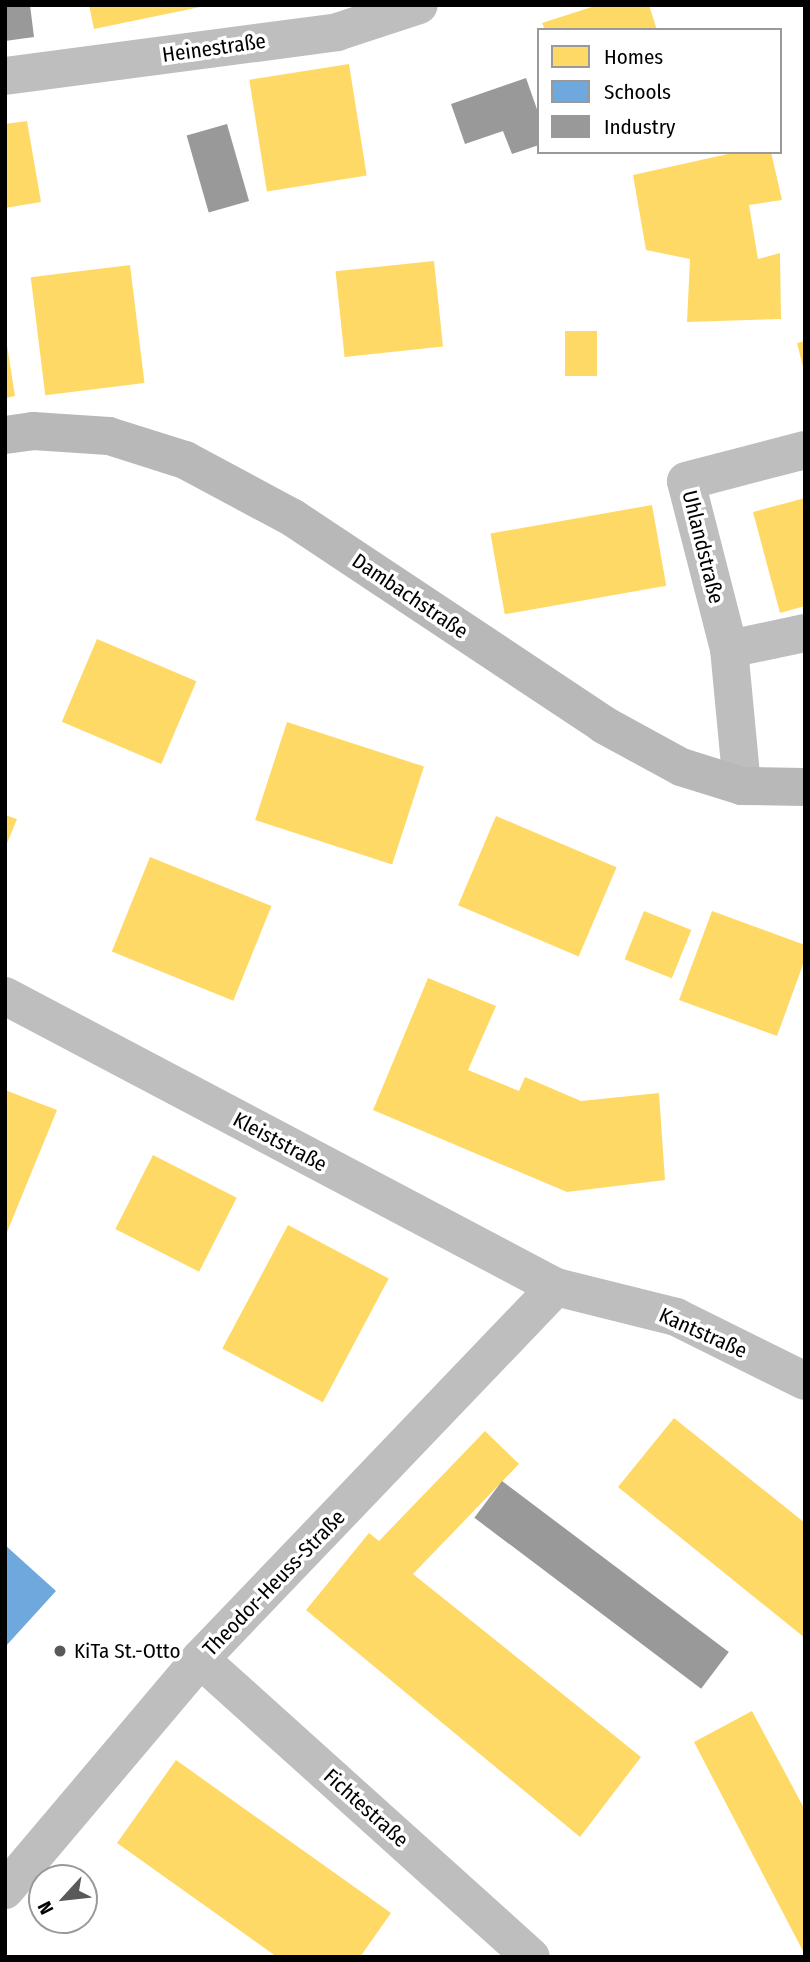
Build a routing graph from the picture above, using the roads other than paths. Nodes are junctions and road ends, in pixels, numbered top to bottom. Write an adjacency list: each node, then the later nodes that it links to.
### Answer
1 (419, 5): 2 (street, Heinestraße)
2 (5, 76)
3 (5, 435): 7 (street, Dambachstraße)
4 (805, 450): 6 (street, Uhlandstraße)
5 (805, 633): 6 (street)
6 (729, 649): 7 (street, Uhlandstraße)
7 (742, 786): 8 (street, Dambachstraße)
8 (805, 788)
9 (5, 996): 10 (street, Kleiststraße)
10 (555, 1287): 11 (street, Kantstraße); 12 (street, Theodor-Heuss-Straße)
11 (805, 1381)
12 (200, 1659): 13 (street, Theodor-Heuss-Straße); 14 (street, Fichtestraße)
13 (5, 1890)
14 (531, 1957)

